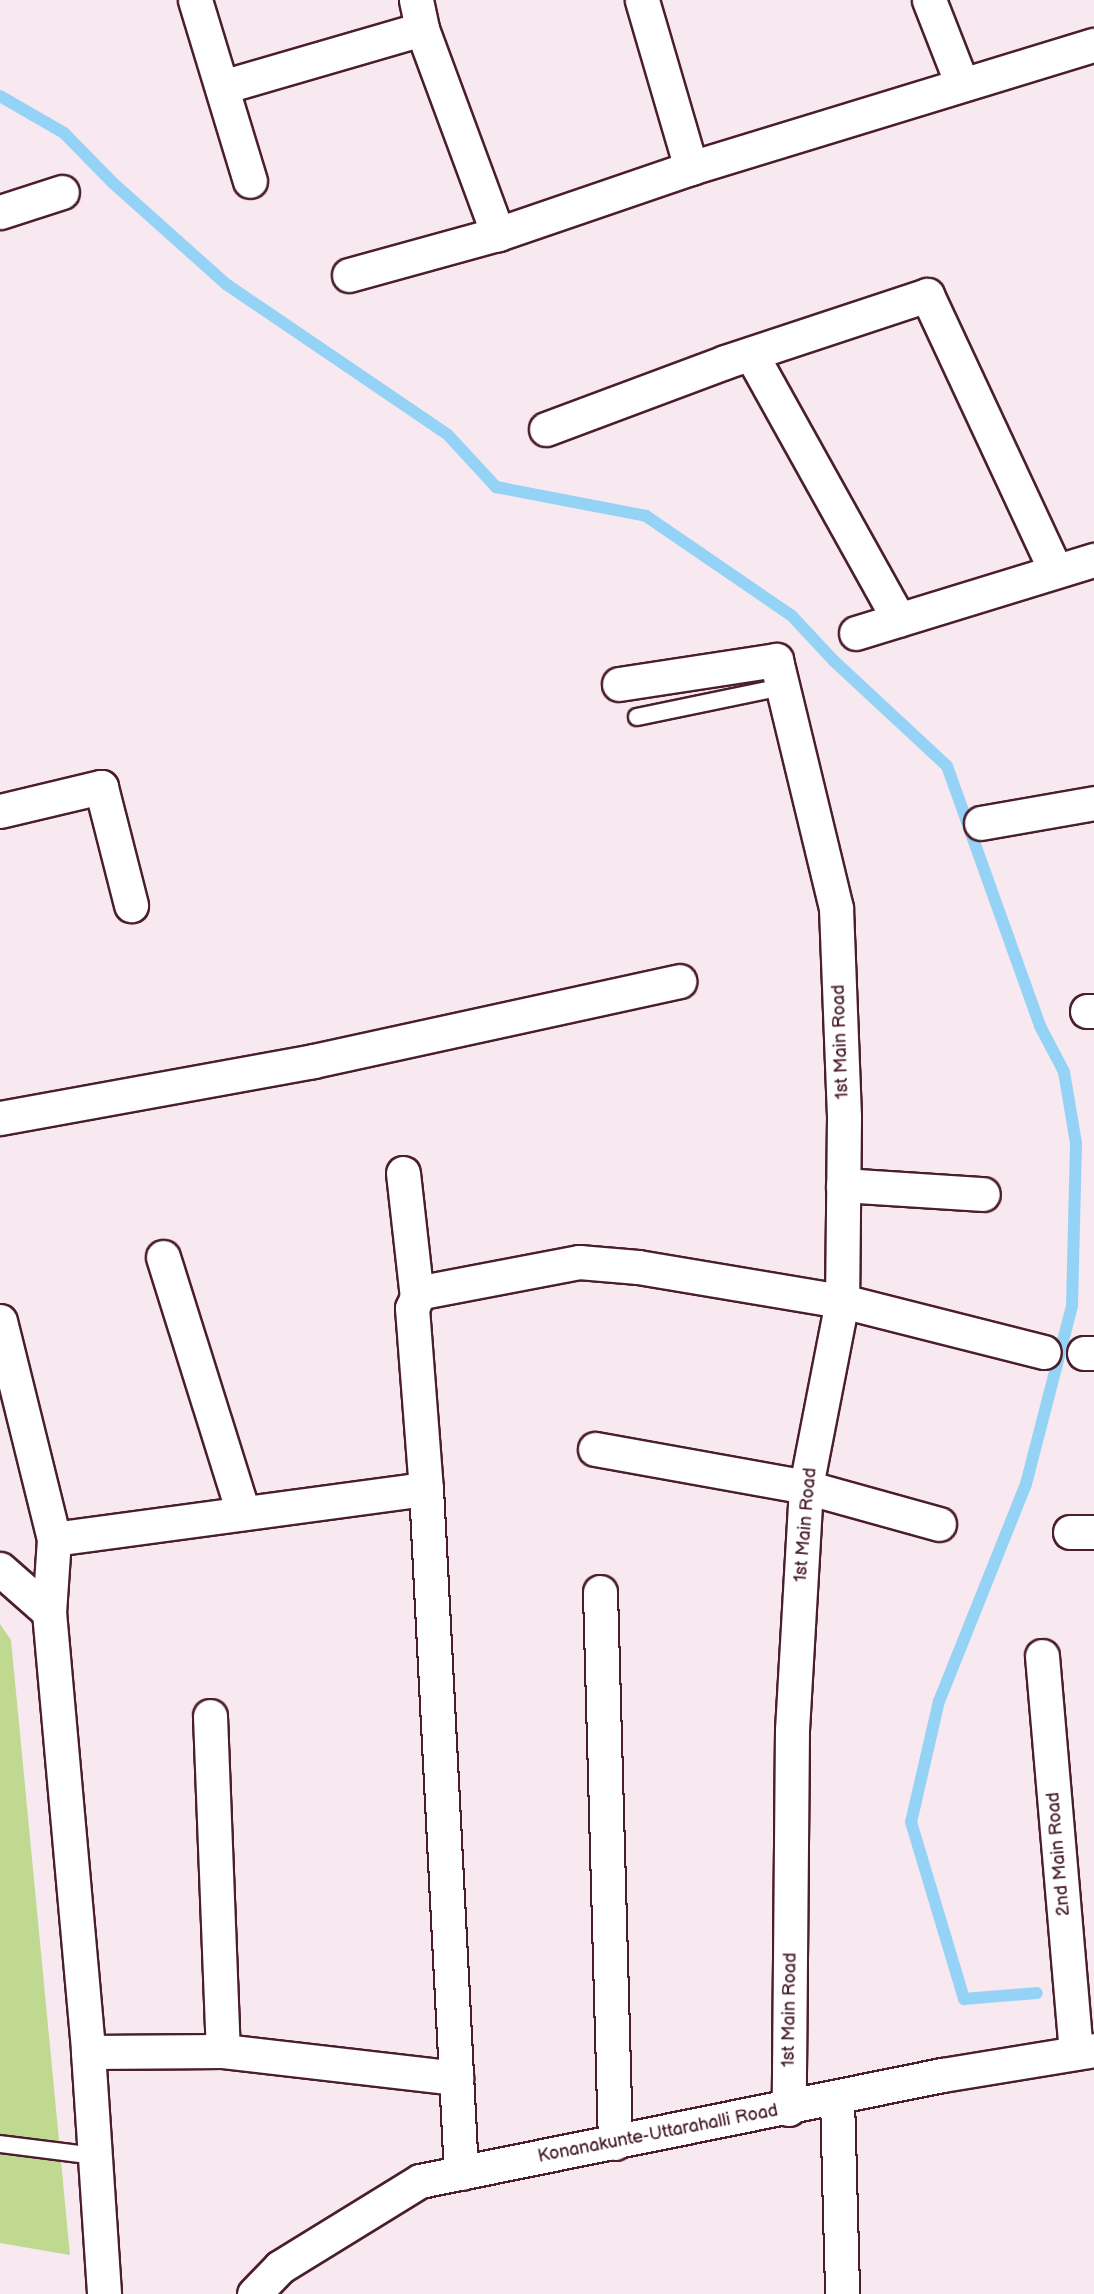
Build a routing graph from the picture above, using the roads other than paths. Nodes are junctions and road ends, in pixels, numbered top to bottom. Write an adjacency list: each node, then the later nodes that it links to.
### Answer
1 (195, 0): 7 (street)
2 (642, 0): 8 (street)
3 (929, 0): 6 (street)
4 (419, 15): 7 (street); 12 (street)
5 (1094, 45): 6 (street)
6 (962, 84): 8 (street)
7 (222, 87): 9 (street)
8 (691, 168): 12 (street)
9 (250, 181)
10 (62, 192): 11 (street)
11 (0, 212)
12 (498, 234): 13 (street)
13 (349, 275)
14 (751, 354): 15 (street); 17 (street); 18 (street)
15 (546, 429)
16 (1094, 560): 17 (street)
17 (1055, 570): 18 (street)
18 (899, 620): 19 (street)
19 (856, 633)
20 (620, 684): 21 (street, 1st Main Road)
21 (782, 687): 22 (lane); 30 (street, 1st Main Road)
22 (637, 717)
23 (1094, 803): 25 (street)
24 (0, 811): 26 (street)
25 (981, 823)
26 (131, 905)
27 (679, 981): 28 (street)
28 (0, 1118)
29 (403, 1173): 33 (street)
30 (843, 1185): 31 (street); 34 (street, 1st Main Road)
31 (983, 1194)
32 (163, 1257): 40 (street)
33 (417, 1296): 34 (street); 39 (street)
34 (842, 1301): 36 (street); 38 (street, 1st Main Road)
35 (0, 1321): 42 (street)
36 (1044, 1352)
37 (596, 1449): 38 (street)
38 (806, 1487): 41 (street); 53 (street, 1st Main Road)
39 (426, 1489): 40 (street); 51 (street)
40 (243, 1513): 42 (street)
41 (939, 1524)
42 (54, 1539): 45 (street)
43 (0, 1569): 45 (street)
44 (600, 1593): 54 (street)
45 (49, 1612): 50 (street)
46 (1042, 1656): 49 (street, 2nd Main Road)
47 (210, 1716): 48 (street)
48 (223, 2051): 50 (street); 51 (street)
49 (1085, 2051): 52 (street, Konanakunte-Uttarahalli Road)
50 (88, 2052): 56 (street)
51 (456, 2078): 57 (street)
52 (837, 2098): 53 (street, Konanakunte-Uttarahalli Road); 60 (street)
53 (789, 2109): 54 (street, Konanakunte-Uttarahalli Road)
54 (615, 2143): 57 (street, Konanakunte-Uttarahalli Road)
55 (0, 2144): 56 (lane)
56 (94, 2156): 58 (street)
57 (461, 2173): 59 (street, Konanakunte-Uttarahalli Road)
58 (104, 2294)
59 (254, 2294)
60 (842, 2294)

